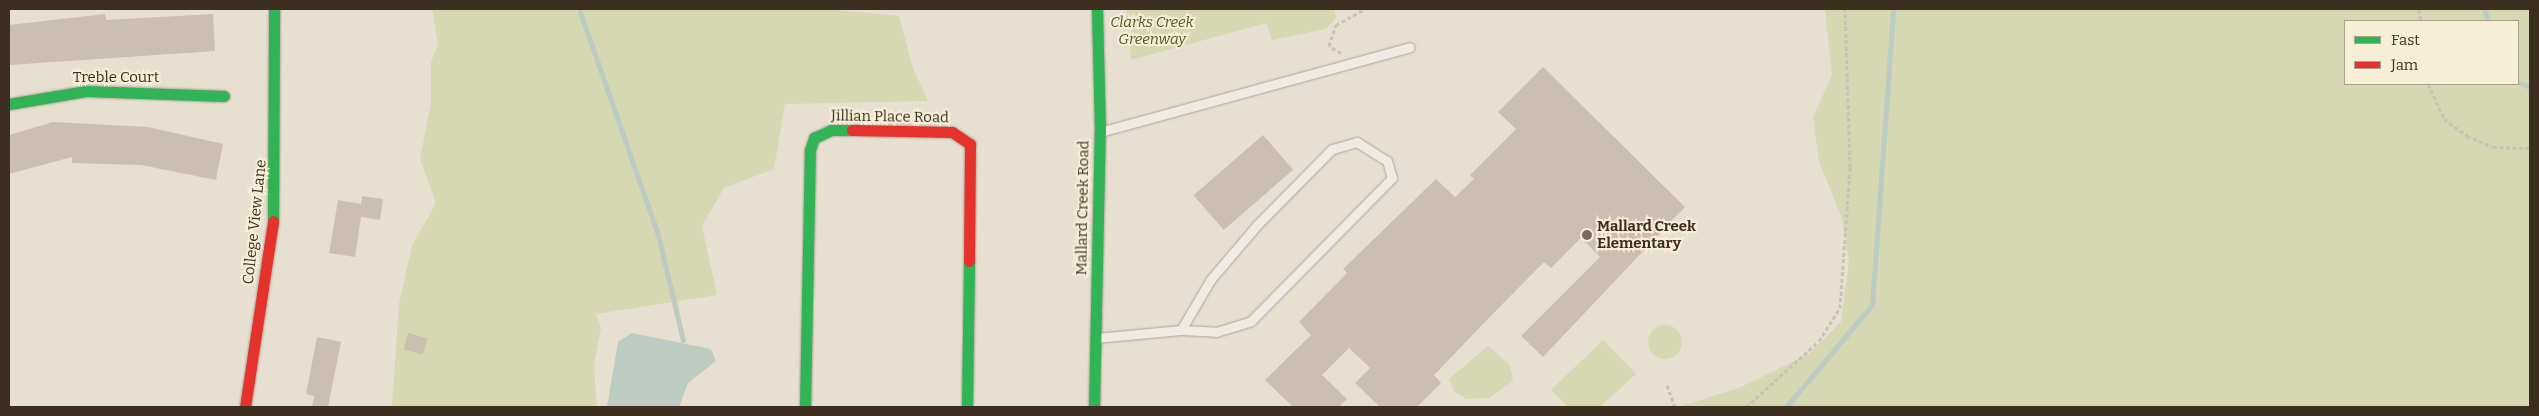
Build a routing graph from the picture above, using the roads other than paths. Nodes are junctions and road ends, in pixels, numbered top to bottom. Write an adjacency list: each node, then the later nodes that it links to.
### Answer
1 (274, 9): 9 (street, College View Lane)
2 (1097, 9): 6 (street, Mallard Creek Road)
3 (1410, 47): 6 (lane)
4 (224, 96): 5 (street, Treble Court)
5 (9, 104)
6 (1100, 132): 8 (street, Mallard Creek Road)
7 (1181, 330): 7 (lane); 8 (lane)
8 (1096, 338): 12 (street, Mallard Creek Road)
9 (245, 407)
10 (805, 407): 11 (street, Jillian Place Road)
11 (968, 407)
12 (1094, 407)

